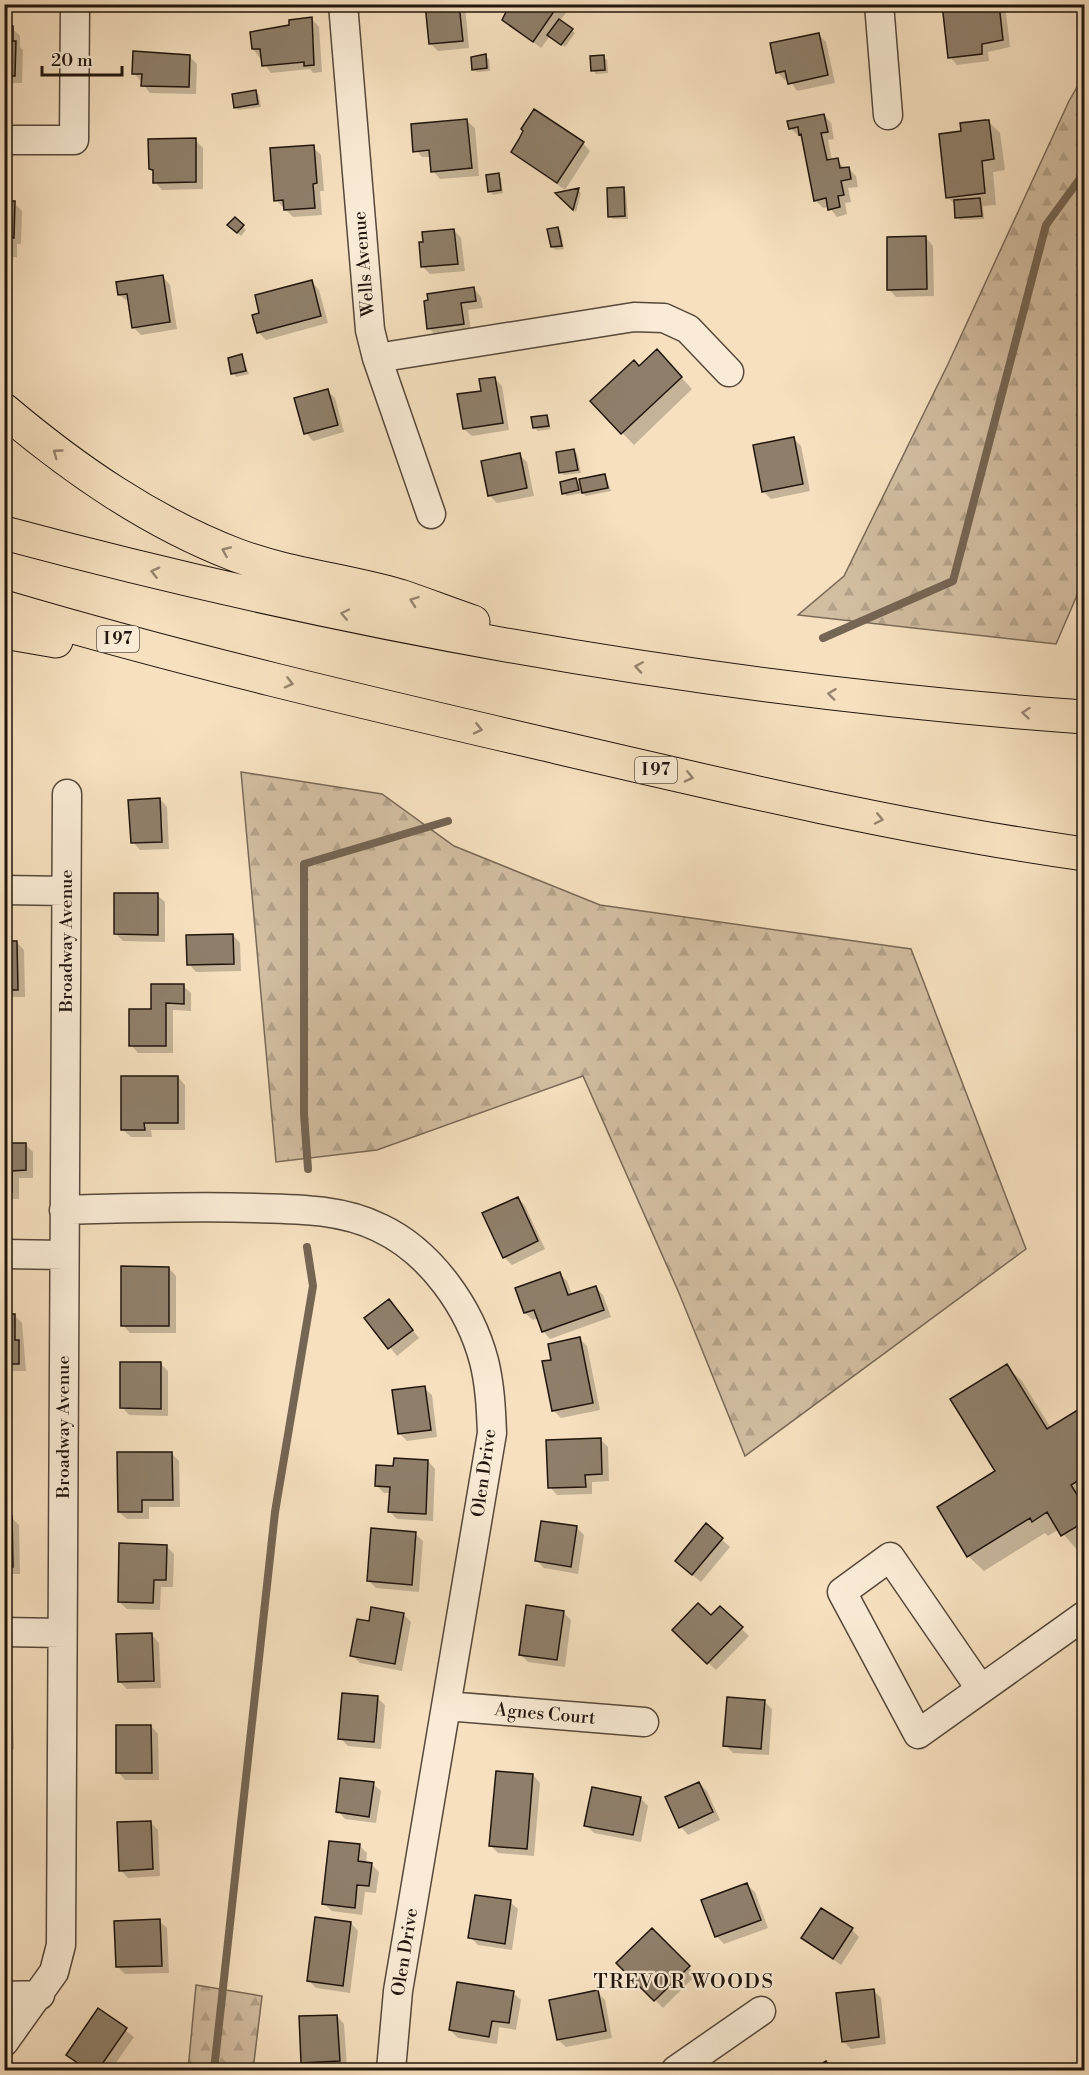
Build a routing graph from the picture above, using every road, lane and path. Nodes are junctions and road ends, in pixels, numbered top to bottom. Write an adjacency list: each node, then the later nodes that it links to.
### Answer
1 (75, 4): 5 (street)
2 (344, 4): 6 (street, Wells Avenue)
3 (879, 4): 4 (street)
4 (888, 115)
5 (4, 140)
6 (377, 358): 7 (street); 9 (street, Wells Avenue)
7 (729, 372)
8 (4, 410): 13 (highway, one-way to 8)
9 (431, 514)
10 (4, 533): 13 (highway, one-way to 10)
11 (4, 607): 14 (highway, I 97)
12 (4, 632): 14 (highway)
13 (568, 656): 15 (highway, one-way to 13)
14 (232, 669): 17 (highway, I 97, one-way to 17)
15 (1084, 717)
16 (67, 794): 19 (street, Broadway Avenue)
17 (1084, 854)
18 (4, 890): 19 (street)
19 (66, 891): 20 (street, Broadway Avenue)
20 (64, 1210): 22 (street, Broadway Avenue); 27 (street, Olen Drive)
21 (4, 1254): 22 (street)
22 (64, 1255): 25 (street, Broadway Avenue)
23 (1084, 1616): 26 (street)
24 (4, 1632): 25 (street)
25 (61, 1633): 29 (street, Broadway Avenue)
26 (980, 1688): 26 (street)
27 (446, 1706): 28 (street, Agnes Court); 33 (street, Olen Drive)
28 (645, 1722)
29 (40, 1995): 30 (street); 32 (street, Broadway Avenue)
30 (4, 1996)
31 (761, 2011): 34 (street)
32 (4, 2042)
33 (391, 2070)
34 (676, 2070)

